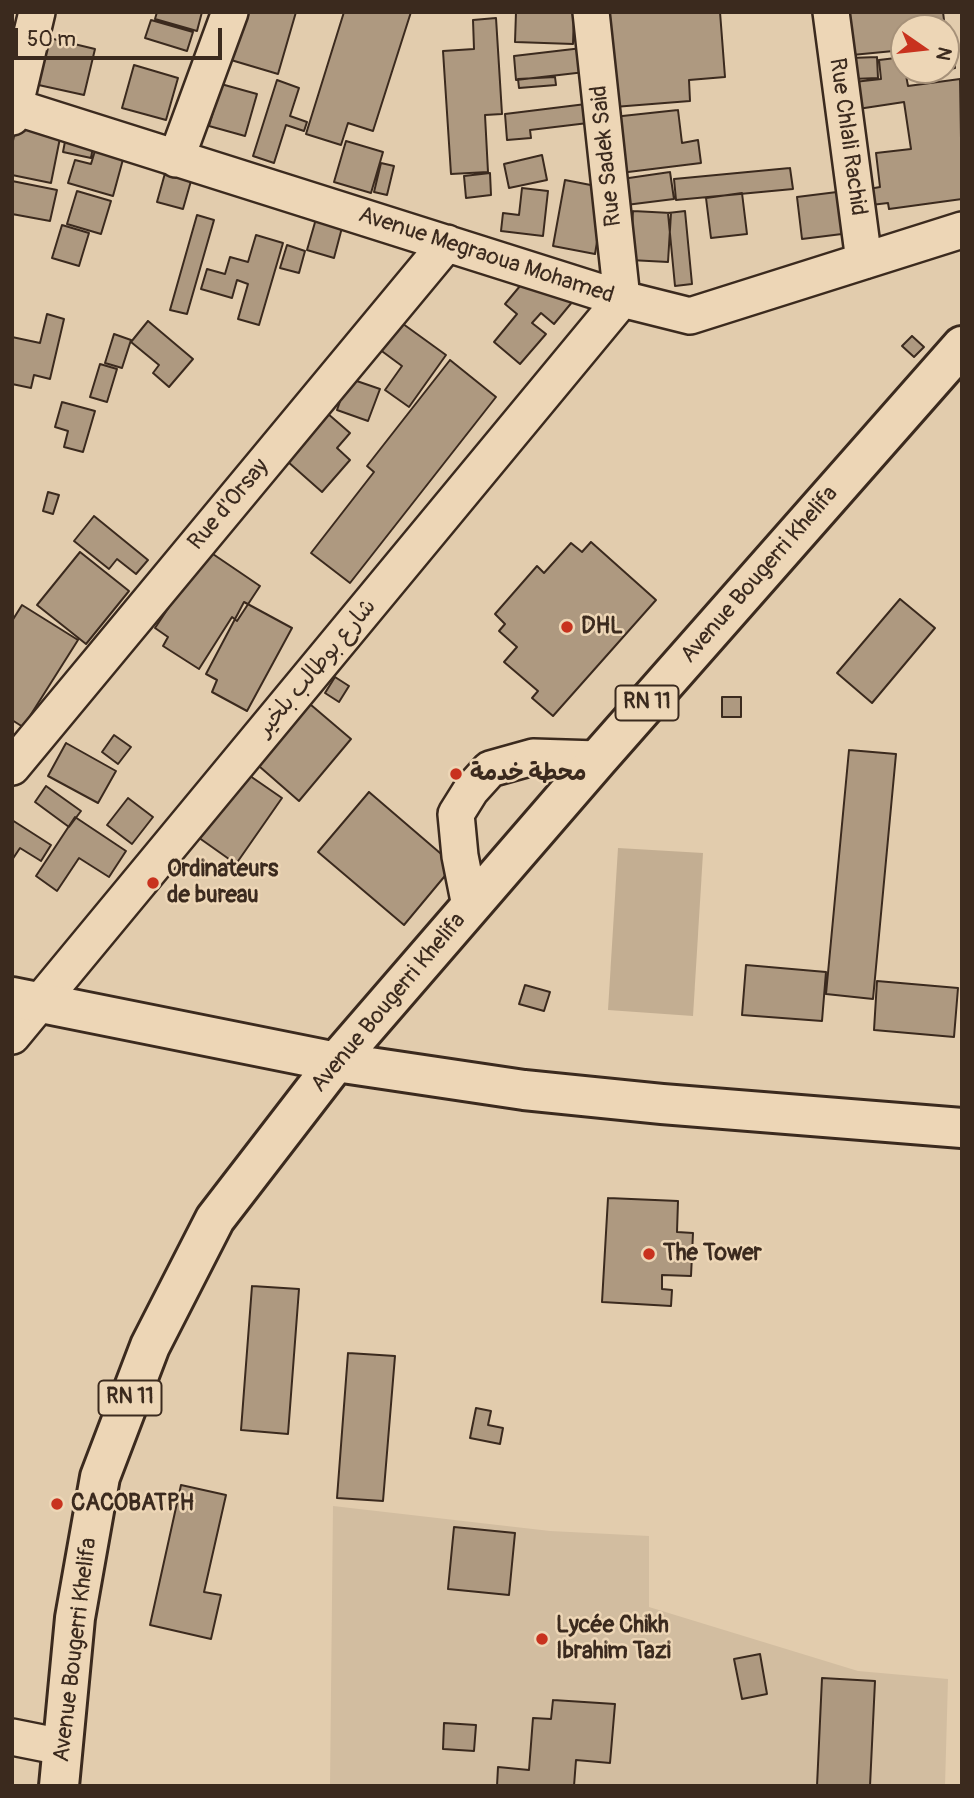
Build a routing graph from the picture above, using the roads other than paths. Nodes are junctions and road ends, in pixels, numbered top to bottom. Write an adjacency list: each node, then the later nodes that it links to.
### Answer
1 (37, 12): 5 (street)
2 (230, 12): 6 (street)
3 (591, 12): 10 (street, Rue Sadek Said)
4 (831, 12): 9 (street, Rue Chlali Rachid)
5 (13, 110): 6 (street, Avenue Megraoua Mohamed)
6 (176, 159): 8 (street, Avenue Megraoua Mohamed)
7 (962, 230): 9 (street, Avenue Megraoua Mohamed)
8 (447, 243): 10 (street, Avenue Megraoua Mohamed); 13 (street, Rue d'Orsay)
9 (864, 261): 10 (street, Avenue Megraoua Mohamed)
10 (622, 299): 15 (street, شارع بوطالب بلخير)
11 (958, 358): 12 (main road, Avenue Bougerri Khelifa / RN 11)
12 (598, 759): 14 (main road, Avenue Bougerri Khelifa / RN 11); 14 (street)
13 (12, 767)
14 (470, 906): 17 (main road, Avenue Bougerri Khelifa / RN 11)
15 (26, 1000): 16 (street, شارع بوطالب بلخير); 17 (main road)
16 (12, 1036)
17 (336, 1062): 18 (main road); 20 (main road, Avenue Bougerri Khelifa / RN 11)
18 (962, 1128)
19 (12, 1737): 20 (street)
20 (62, 1746): 21 (main road, Avenue Bougerri Khelifa / RN 11)
21 (59, 1786)

